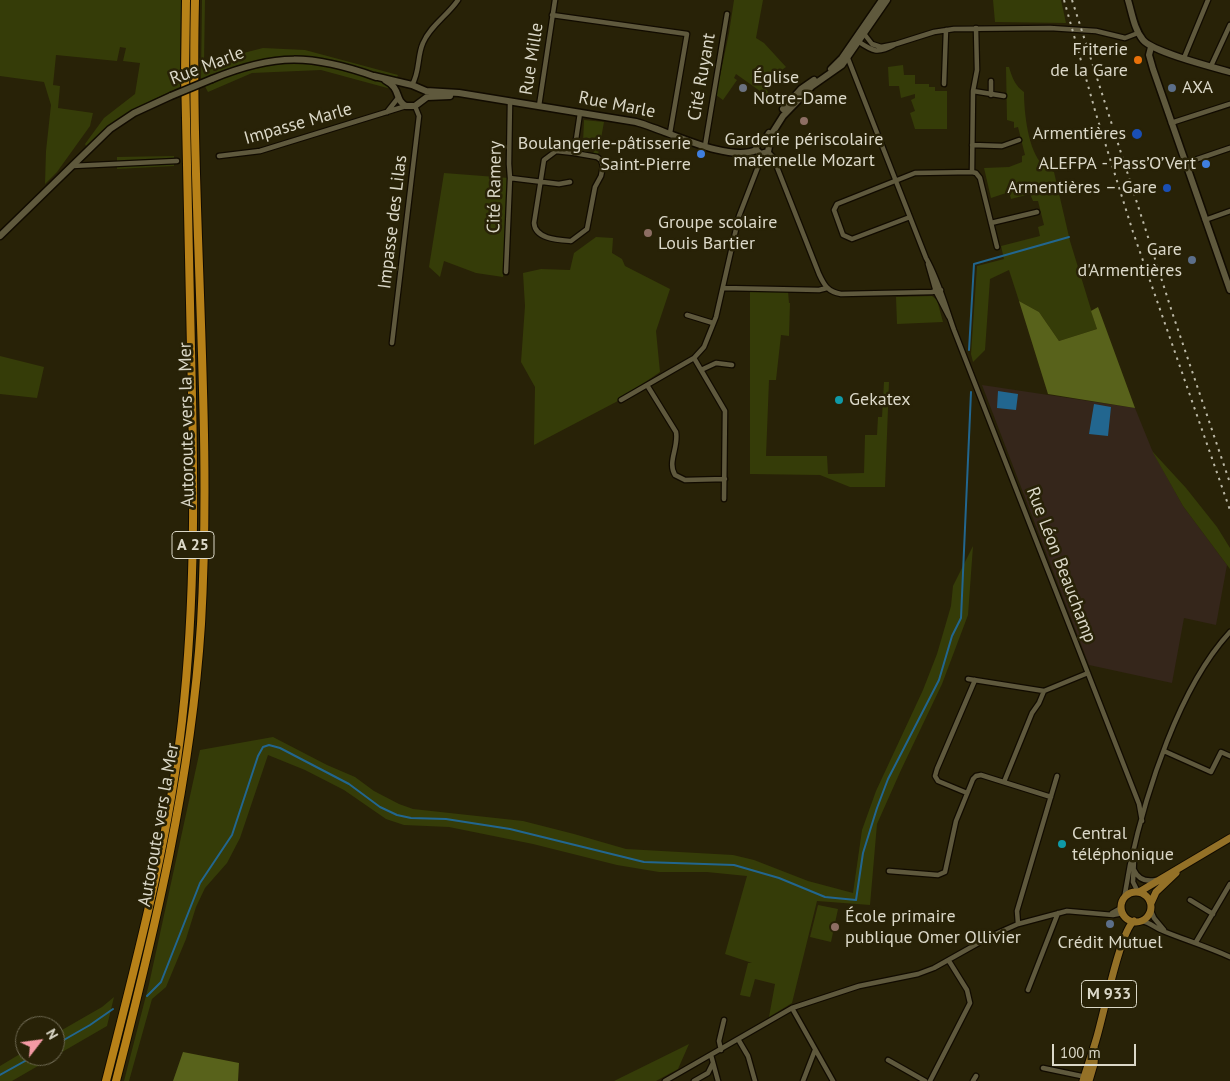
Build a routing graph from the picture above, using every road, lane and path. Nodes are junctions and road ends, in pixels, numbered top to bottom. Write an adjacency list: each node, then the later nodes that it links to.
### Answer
1 (186, 0): 125 (highway, A 25)
2 (196, 0): 126 (highway, Autoroute vers la Mer / A 25)
3 (458, 0): 26 (street)
4 (555, 0): 10 (street, Rue Mille)
5 (882, 0): 14 (main road)
6 (887, 0): 14 (main road)
7 (1128, 0): 15 (main road)
8 (1208, 0): 20 (street)
9 (727, 14): 44 (street, Cité Ruyant)
10 (552, 15): 36 (street, Rue Mille); 40 (street, Rue Mille)
11 (1230, 25): 21 (street)
12 (976, 28): 13 (street); 15 (street); 27 (street)
13 (946, 30): 17 (street); 25 (street)
14 (863, 32): 16 (main road); 17 (street)
15 (1138, 33): 18 (main road)
16 (857, 41): 17 (street); 19 (main road)
17 (896, 44)
18 (1151, 47): 20 (main road); 39 (main road)
19 (847, 55): 42 (main road); 47 (main road); 55 (street, Rue Léon Beauchamp)
20 (1184, 58): 21 (main road)
21 (1211, 66): 22 (main road)
22 (1230, 72)
23 (374, 76): 26 (main road, Rue Marle); 30 (main road, Rue Marle); 52 (main road, Rue Marle, bridge)
24 (991, 81): 29 (street)
25 (944, 84)
26 (413, 86): 28 (main road, Rue Marle); 30 (main road); 33 (main road)
27 (973, 91): 29 (street); 43 (street)
28 (468, 95): 32 (main road, Rue Marle); 33 (main road, Rue Marle)
29 (991, 95): 31 (street)
30 (398, 96): 35 (main road); 38 (street)
31 (1004, 96)
32 (510, 102): 36 (main road, Rue Marle); 54 (street, Cité Ramery)
33 (417, 104): 35 (main road); 72 (street, Impasse des Lilas)
34 (1230, 104): 39 (street)
35 (406, 106): 38 (street, Impasse Marle)
36 (539, 106): 37 (main road, Rue Marle)
37 (580, 113): 40 (main road, Rue Marle); 48 (street)
38 (384, 114): 49 (street, Impasse Marle)
39 (1171, 123): 51 (main road)
40 (670, 133): 44 (main road, Rue Marle)
41 (1019, 140): 43 (street)
42 (761, 141): 46 (main road); 47 (main road)
43 (972, 145): 53 (street)
44 (705, 146): 46 (main road, Rue Marle)
45 (1230, 148): 51 (street)
46 (756, 150): 47 (main road)
47 (767, 150): 66 (street); 67 (street)
48 (574, 153): 56 (street); 56 (street)
49 (219, 156)
50 (177, 161): 52 (street)
51 (1186, 163): 61 (main road)
52 (71, 166): 63 (main road, Rue Marle)
53 (972, 172): 55 (street); 62 (street)
54 (510, 178): 56 (street); 65 (street, Cité Ramery)
55 (896, 180): 60 (street, Rue Léon Beauchamp); 60 (street)
56 (541, 182): 57 (street)
57 (570, 182)
58 (1230, 211): 61 (street)
59 (1037, 212): 62 (street)
60 (910, 217): 69 (street, Rue Léon Beauchamp)
61 (1205, 220): 68 (main road)
62 (991, 223): 64 (street)
63 (0, 236)
64 (996, 247)
65 (506, 272)
66 (723, 288): 67 (street); 71 (street)
67 (827, 288): 69 (street)
68 (1230, 290)
69 (939, 291): 81 (street, Rue Léon Beauchamp)
70 (687, 315): 71 (street)
71 (713, 323): 73 (street)
72 (392, 342)
73 (694, 358): 75 (street); 76 (street)
74 (732, 364): 75 (street)
75 (701, 370): 78 (street)
76 (647, 385): 77 (street); 78 (street)
77 (621, 400)
78 (725, 479): 79 (street)
79 (724, 499)
80 (1230, 632): 85 (street)
81 (1088, 673): 84 (street); 91 (street, Rue Léon Beauchamp)
82 (968, 679): 83 (street)
83 (975, 680): 84 (street); 89 (street)
84 (1044, 691): 88 (street)
85 (1164, 751): 86 (street); 91 (street)
86 (1230, 756)
87 (1057, 776): 90 (street)
88 (1004, 782): 89 (street); 90 (street)
89 (967, 793): 96 (street)
90 (1051, 797): 107 (street)
91 (1142, 821): 93 (street)
92 (1230, 838): 94 (main road)
93 (1134, 852): 95 (street); 100 (street)
94 (1187, 865): 97 (main road); 102 (main road)
95 (1133, 868): 97 (street); 99 (street)
96 (888, 871)
97 (1162, 878): 99 (main road)
98 (1230, 884): 105 (street)
99 (1139, 892): 100 (main road); 102 (main road)
100 (1124, 899): 103 (main road)
101 (1190, 900): 105 (street)
102 (1151, 907): 106 (main road); 108 (street)
103 (1123, 912): 104 (street); 106 (main road); 110 (main road, M 933)
104 (1058, 913): 107 (street); 113 (street)
105 (1213, 914): 109 (street)
106 (1138, 921): 108 (street); 110 (main road, M 933)
107 (1018, 924): 112 (street)
108 (1167, 933): 109 (street)
109 (1196, 942): 111 (street)
110 (1120, 949): 124 (main road, M 933)
111 (1230, 956)
112 (949, 961): 114 (street); 134 (street)
113 (1028, 990)
114 (792, 1008): 116 (street); 118 (street)
115 (724, 1020): 117 (street)
116 (738, 1039): 117 (street); 130 (street)
117 (721, 1050): 119 (street)
118 (815, 1050): 131 (street); 132 (street)
119 (711, 1055): 121 (street); 127 (street)
120 (888, 1060): 133 (street)
121 (713, 1063): 128 (street); 129 (street)
122 (1043, 1068): 124 (street)
123 (976, 1076): 135 (street)
124 (1087, 1079)
125 (106, 1081)
126 (116, 1081)
127 (665, 1081)
128 (694, 1081)
129 (718, 1081)
130 (755, 1081)
131 (803, 1081)
132 (832, 1081)
133 (925, 1081)
134 (930, 1081)
135 (974, 1081)

